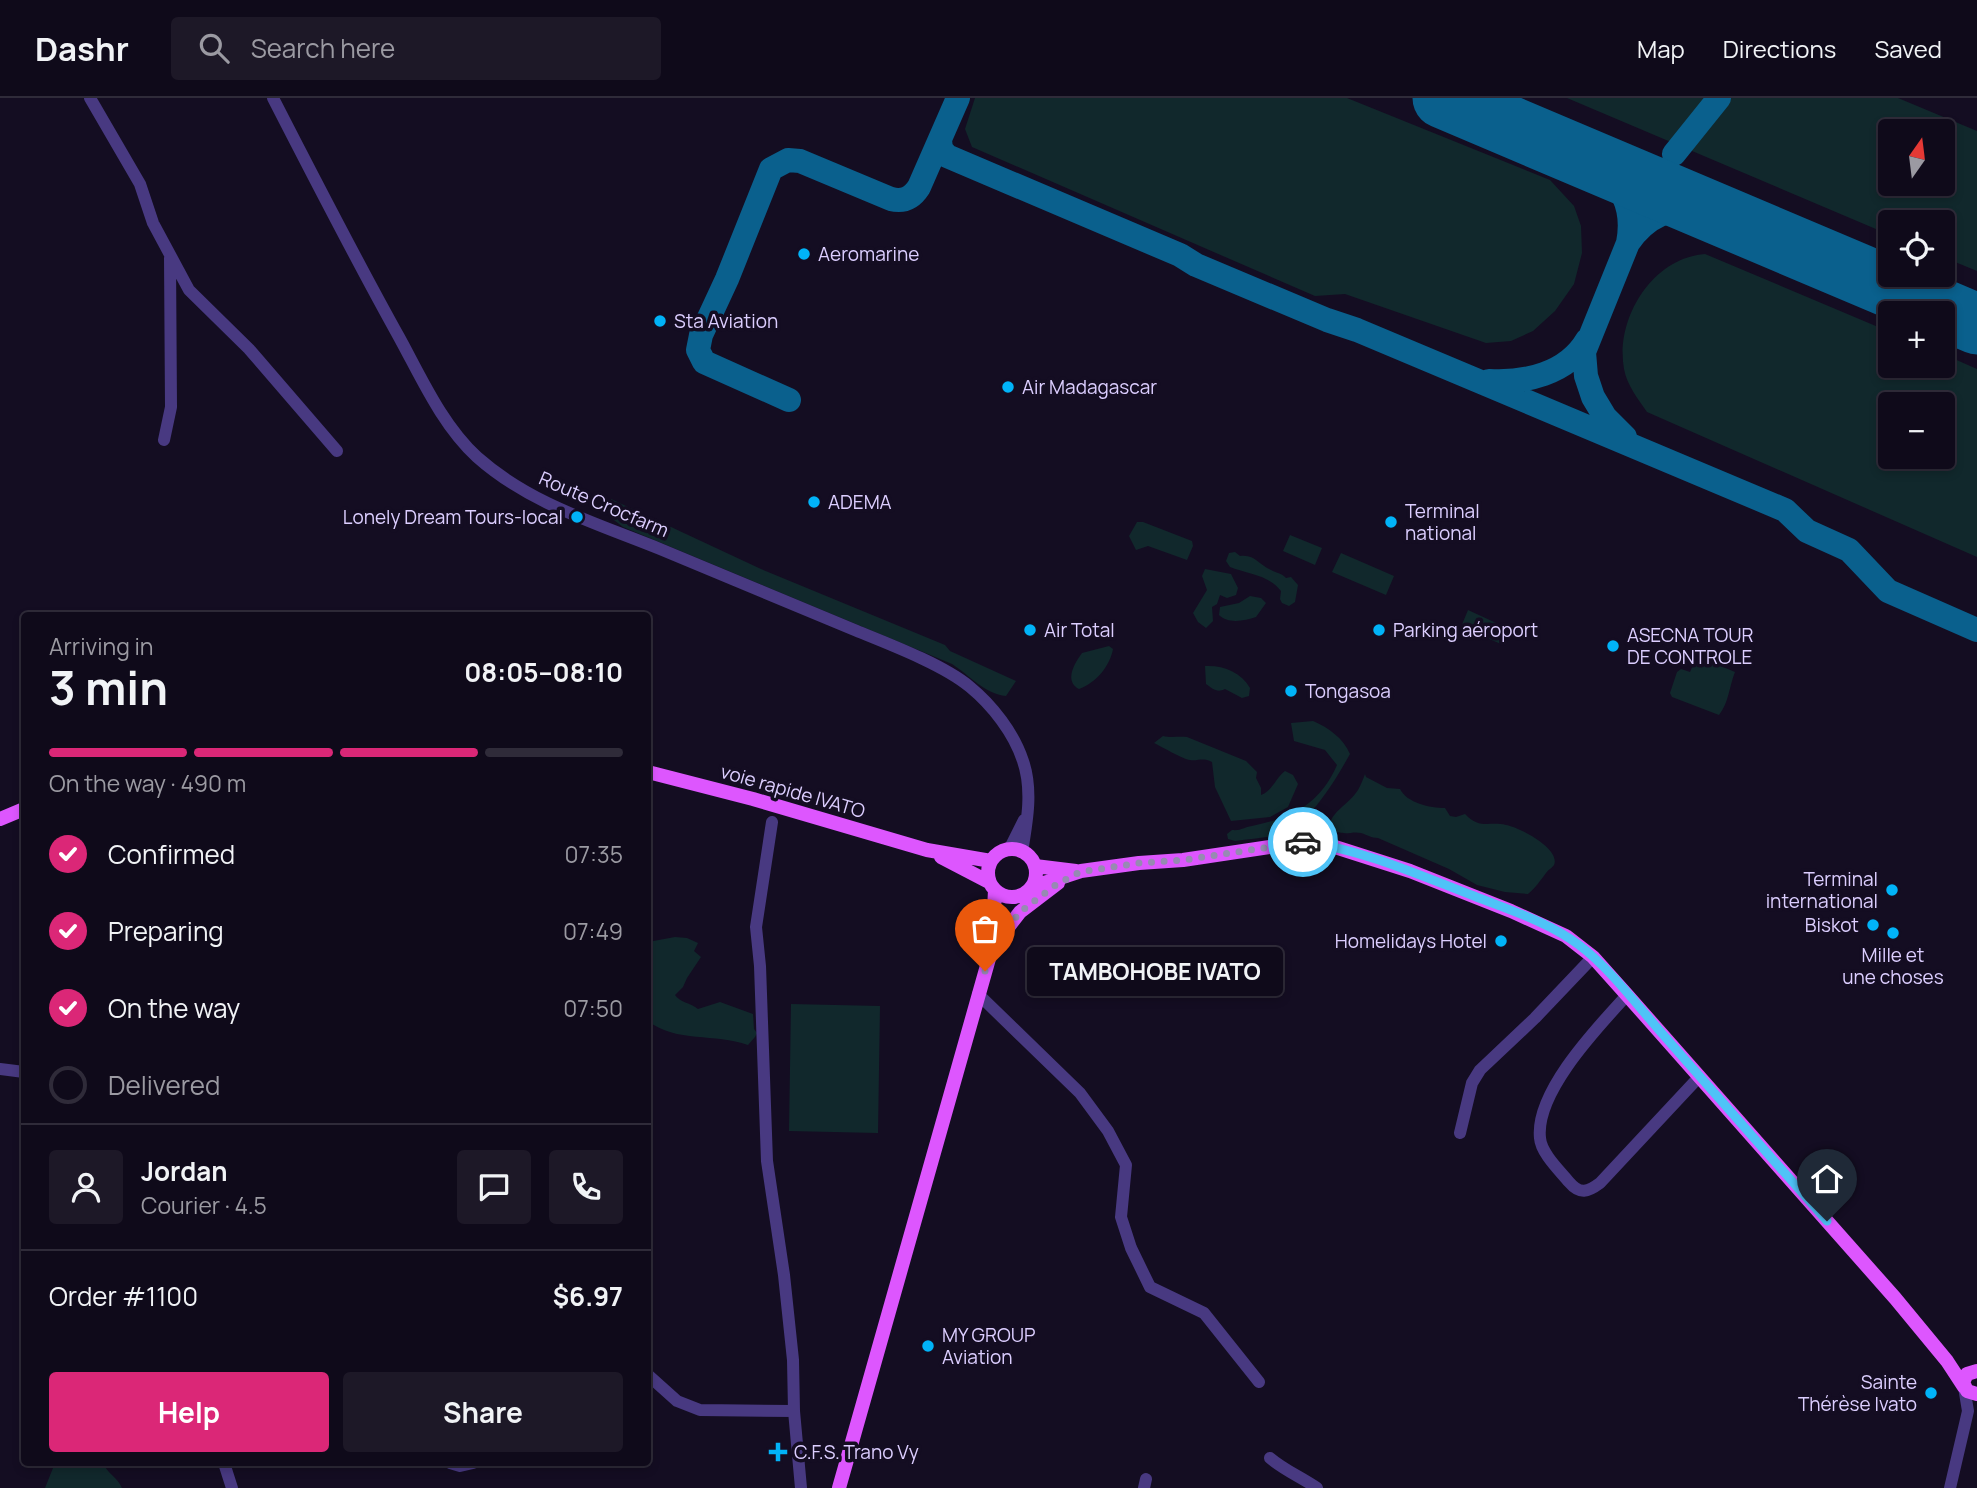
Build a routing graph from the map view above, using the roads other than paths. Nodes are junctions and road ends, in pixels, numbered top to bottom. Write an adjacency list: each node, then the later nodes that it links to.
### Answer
1 (90, 98): 3 (street)
2 (273, 98): 11 (street, Route Crocfarm)
3 (170, 258): 4 (street); 5 (street)
4 (164, 440)
5 (337, 451)
6 (651, 773): 10 (main road, voie rapide IVATO)
7 (21, 810): 8 (main road)
8 (0, 819)
9 (772, 822): 30 (street)
10 (927, 849): 12 (main road); 15 (main road)
11 (1016, 851): 12 (main road); 13 (main road)
12 (991, 861): 15 (main road)
13 (1035, 866): 14 (main road); 16 (main road)
14 (1080, 871): 16 (main road); 17 (main road); 18 (main road)
15 (992, 886): 16 (main road); 17 (main road)
16 (1028, 890): 17 (main road)
17 (992, 948): 19 (main road)
18 (1593, 957): 20 (main road); 24 (street)
19 (978, 994): 28 (street); 36 (main road)
20 (1627, 995): 23 (main road); 23 (street)
21 (0, 1069): 22 (street)
22 (21, 1072)
23 (1699, 1077): 25 (main road)
24 (1460, 1133)
25 (1947, 1360): 26 (main road); 29 (main road)
26 (1974, 1371): 29 (main road)
27 (651, 1378): 30 (street)
28 (1259, 1382)
29 (1973, 1393): 31 (street)
30 (794, 1411): 35 (street)
31 (1971, 1427): 38 (street)
32 (1270, 1458): 37 (street)
33 (225, 1466): 34 (street)
34 (232, 1488)
35 (801, 1488)
36 (839, 1488)
37 (1317, 1488)
38 (1950, 1488)

